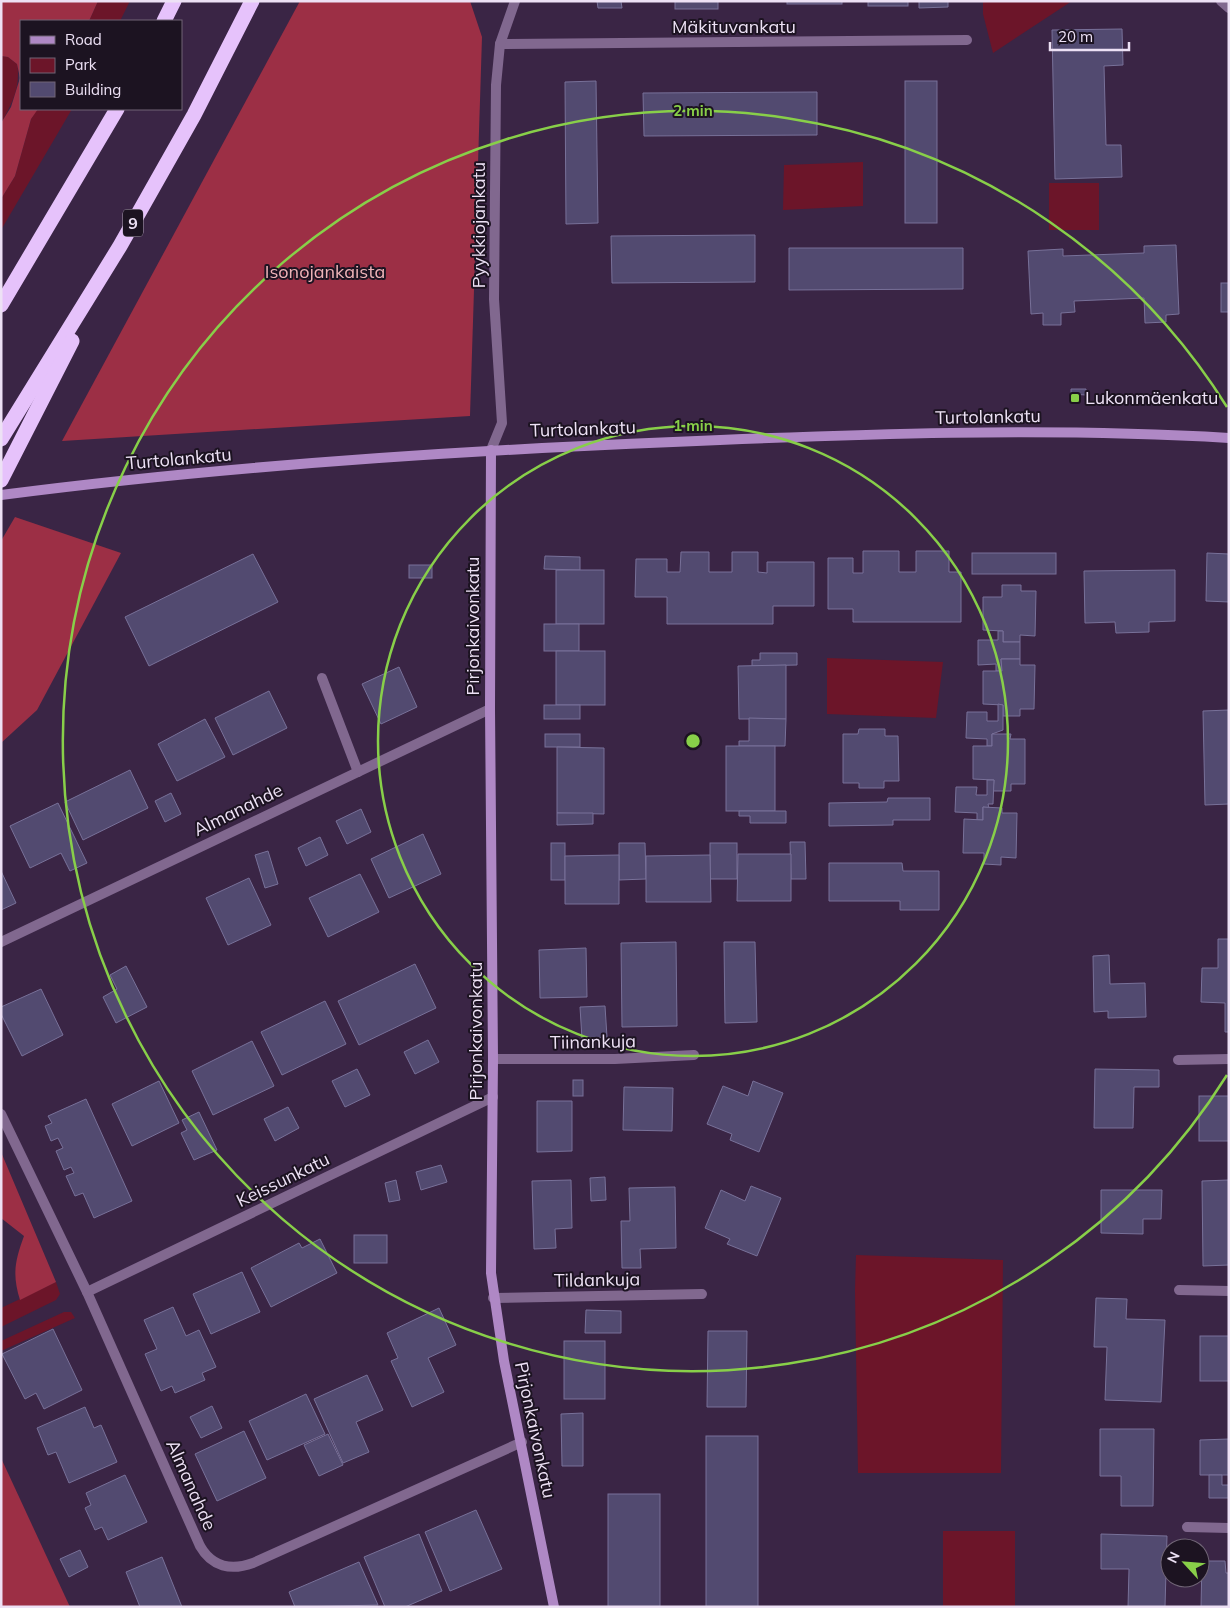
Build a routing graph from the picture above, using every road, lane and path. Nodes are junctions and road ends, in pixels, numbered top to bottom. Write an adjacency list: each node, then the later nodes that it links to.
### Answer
1 (174, 1): 6 (highway)
2 (252, 1): 10 (highway, 9)
3 (514, 1): 8 (street, Pyykkiojankatu)
4 (1221, 1): 5 (street)
5 (1229, 8)
6 (164, 20)
7 (967, 40): 8 (street, Mäkituvankatu)
8 (500, 44): 14 (street, Pyykkiojankatu)
9 (116, 110): 11 (highway)
10 (120, 246): 13 (highway, 9); 15 (highway)
11 (3, 302)
12 (1229, 438): 14 (main road, Turtolankatu)
13 (1, 439)
14 (491, 450): 16 (main road, Turtolankatu); 18 (main road, Pirjonkaivonkatu)
15 (1, 480)
16 (1, 495)
17 (322, 678): 19 (street)
18 (490, 709): 19 (street, Almanahde); 22 (main road, Pirjonkaivonkatu)
19 (358, 772): 20 (street, Almanahde)
20 (1, 942)
21 (694, 1055): 22 (street, Tiinankuja)
22 (493, 1059): 25 (main road, Pirjonkaivonkatu)
23 (1229, 1059): 24 (street)
24 (1178, 1060)
25 (493, 1097): 29 (street, Keissunkatu); 31 (main road, Pirjonkaivonkatu)
26 (1, 1114): 29 (street, Almanahde)
27 (1180, 1290): 28 (street)
28 (1229, 1291)
29 (87, 1292): 32 (street, Almanahde)
30 (702, 1294): 31 (street, Tildankuja)
31 (493, 1298): 32 (main road, Pirjonkaivonkatu)
32 (522, 1442): 35 (main road, Pirjonkaivonkatu)
33 (1186, 1527): 34 (street)
34 (1229, 1528)
35 (554, 1607)

